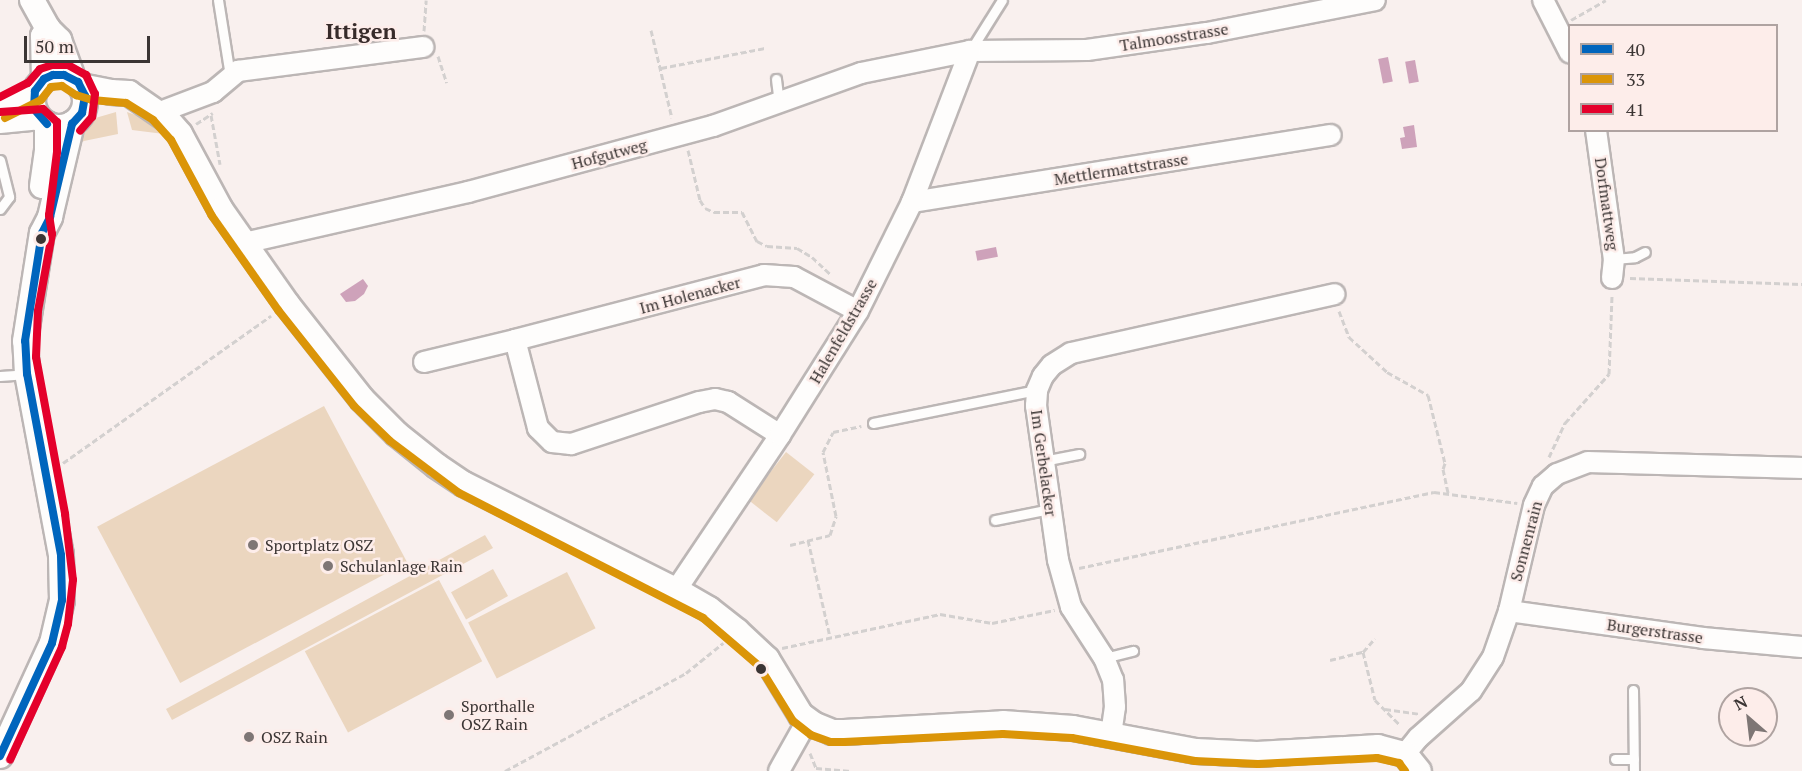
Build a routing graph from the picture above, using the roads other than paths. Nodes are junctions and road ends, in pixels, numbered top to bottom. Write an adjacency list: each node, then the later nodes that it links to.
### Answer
1 (33, 0): 6 (street)
2 (218, 0): 10 (lane)
3 (1002, 0): 8 (lane)
4 (1375, 0): 8 (street, Talmoosstrasse)
5 (1543, 0): 9 (street)
6 (48, 29): 12 (street); 13 (street)
7 (423, 48): 10 (street)
8 (970, 51): 14 (street, Hofgutweg); 23 (street, Halenfeldstrasse)
9 (1568, 51)
10 (230, 76): 15 (street)
11 (776, 79): 14 (lane)
12 (77, 82): 13 (street); 15 (street); 17 (street)
13 (39, 85): 16 (street); 18 (street)
14 (779, 102): 26 (street, Hofgutweg)
15 (149, 106): 17 (street); 26 (street)
16 (0, 109)
17 (77, 118): 18 (street); 25 (street)
18 (44, 121): 19 (street); 25 (street)
19 (0, 123)
20 (1596, 132): 28 (street, Dorfmattweg)
21 (1331, 135): 23 (street, Mettlermattstrasse)
22 (0, 159): 24 (lane)
23 (912, 202): 30 (street, Halenfeldstrasse)
24 (0, 208)
25 (42, 233): 33 (street)
26 (244, 243): 43 (street)
27 (1645, 255): 28 (lane)
28 (1613, 268)
29 (1334, 294): 35 (street, Im Gerbelacker)
30 (858, 311): 31 (street, Im Holenacker); 37 (street, Halenfeldstrasse)
31 (515, 340): 32 (street, Im Holenacker); 37 (street)
32 (424, 362)
33 (27, 374): 34 (lane); 51 (street)
34 (0, 376)
35 (1037, 390): 36 (lane); 39 (street, Im Gerbelacker)
36 (873, 423)
37 (780, 435): 43 (street, Halenfeldstrasse)
38 (1079, 454): 39 (lane)
39 (1043, 461): 41 (street, Im Gerbelacker)
40 (1802, 468): 44 (street, Sonnenrain)
41 (1050, 509): 42 (lane); 47 (street, Im Gerbelacker)
42 (995, 520)
43 (676, 590): 49 (street)
44 (1509, 611): 45 (street, Burgerstrasse); 54 (street, Sonnenrain)
45 (1802, 647)
46 (1133, 651): 47 (lane)
47 (1104, 658): 50 (street, Im Gerbelacker)
48 (1633, 690): 53 (lane)
49 (807, 721): 50 (street); 55 (street)
50 (1111, 735): 54 (street)
51 (0, 756)
52 (1615, 759): 53 (lane)
53 (1634, 759): 56 (lane)
54 (1412, 763)
55 (779, 771)
56 (1634, 771)

